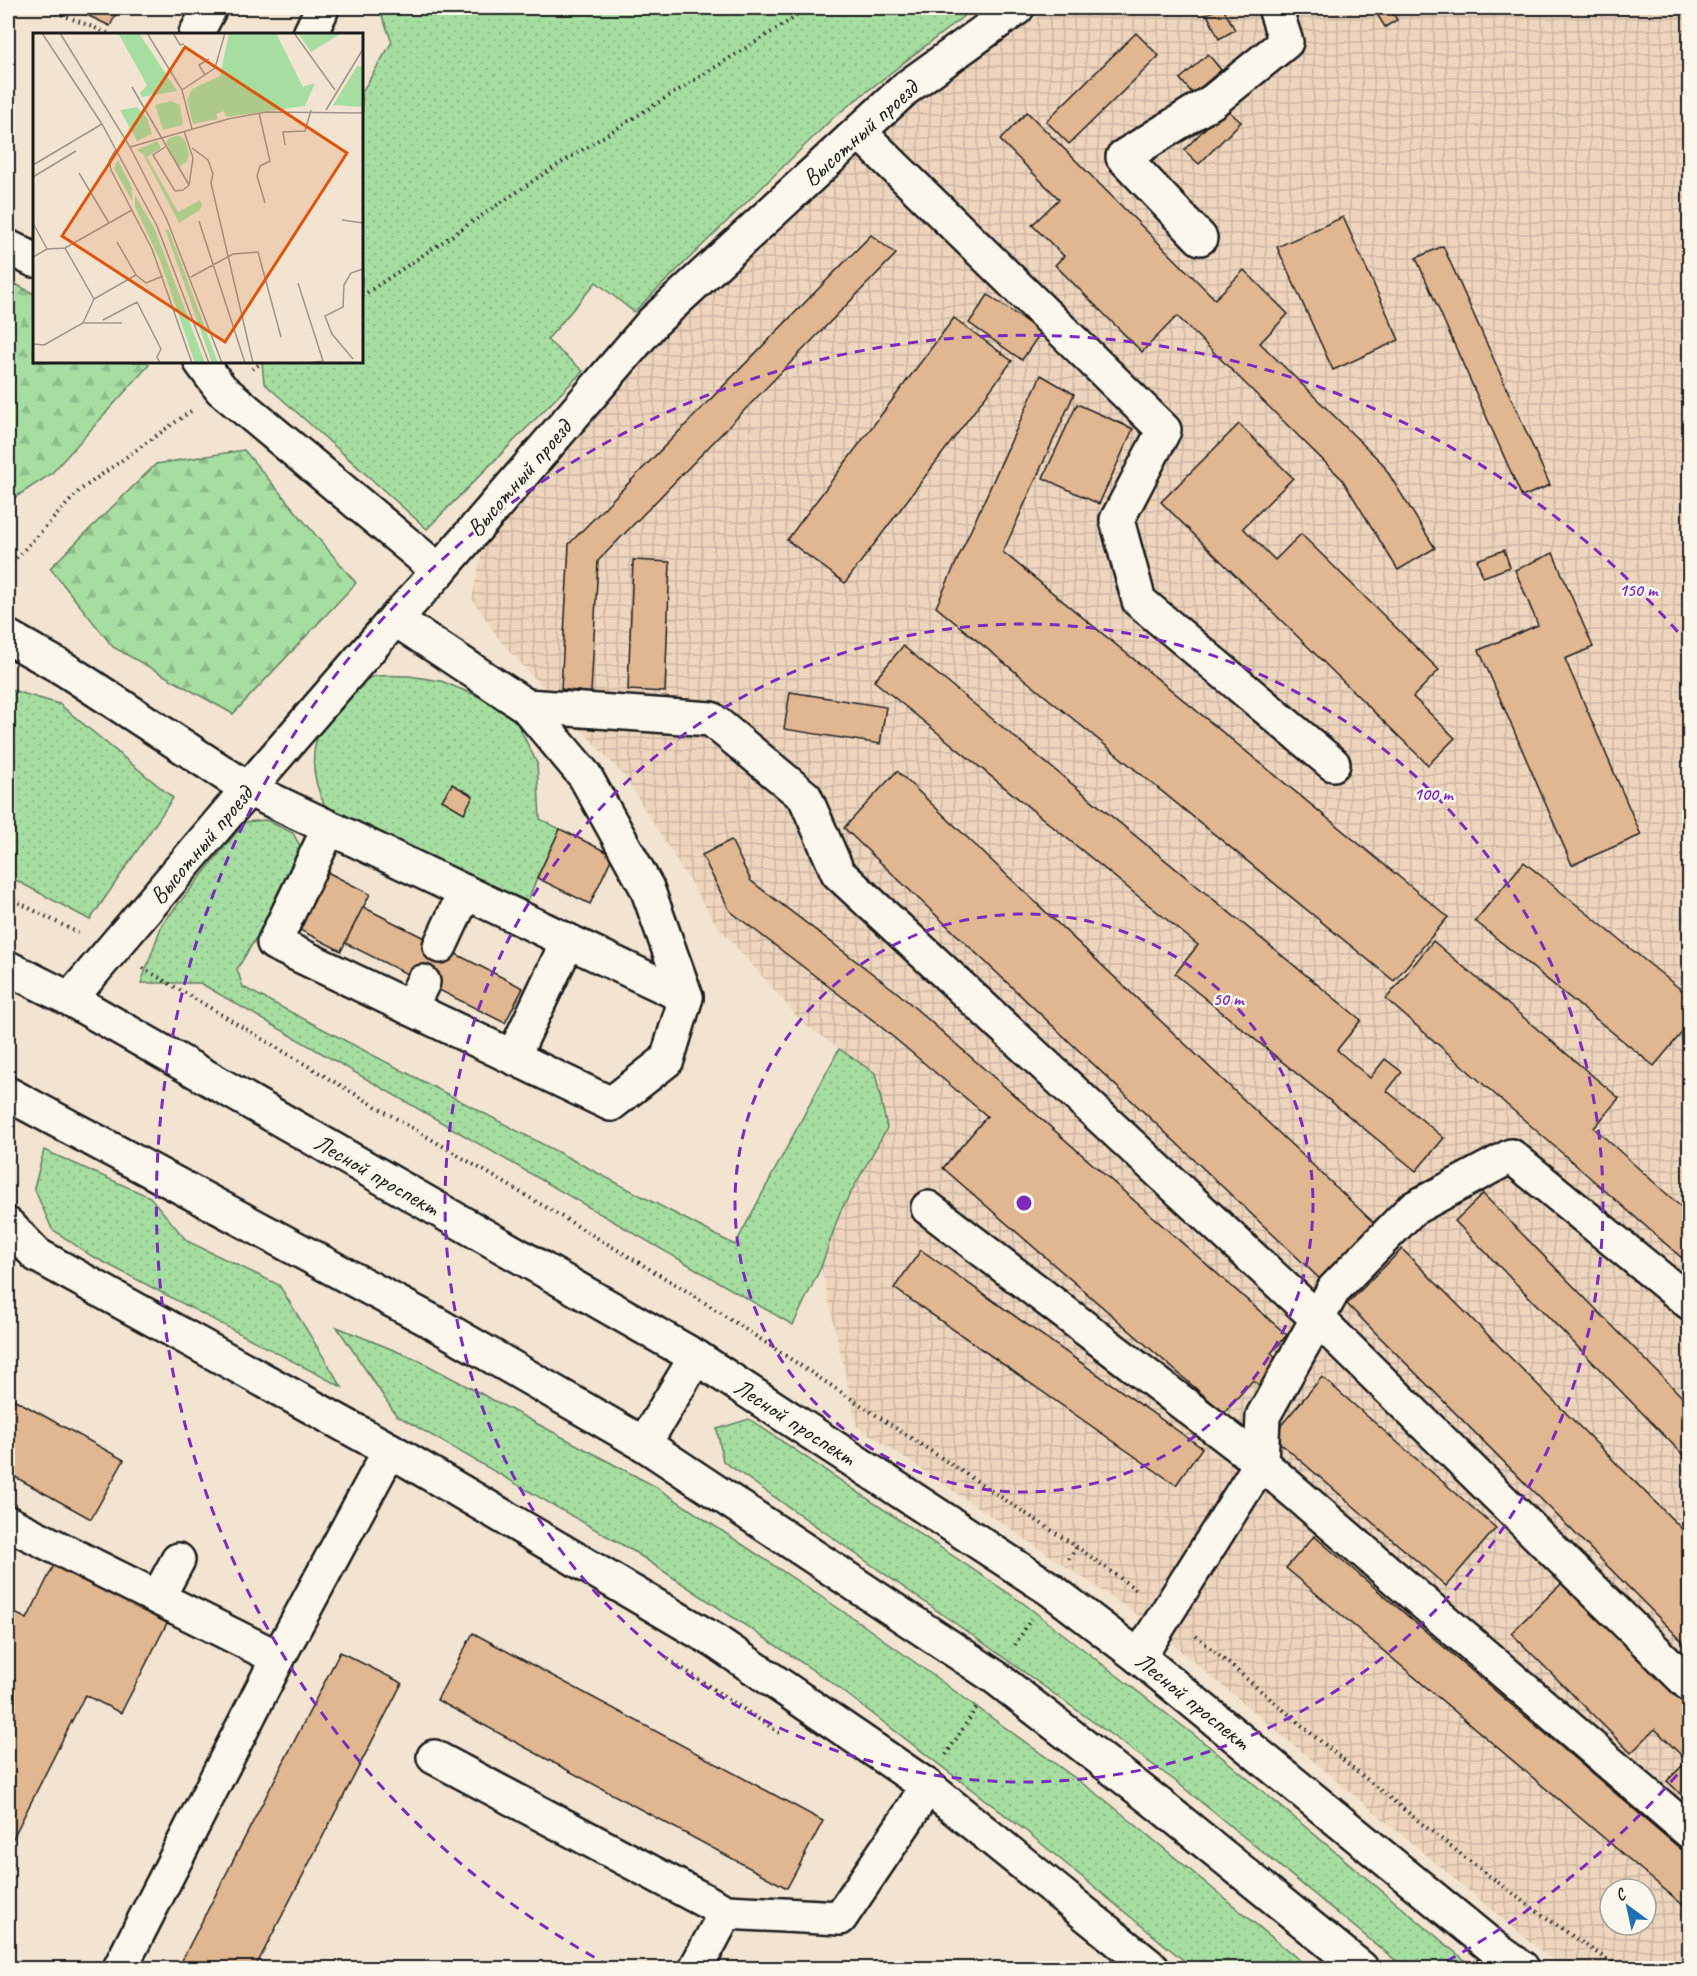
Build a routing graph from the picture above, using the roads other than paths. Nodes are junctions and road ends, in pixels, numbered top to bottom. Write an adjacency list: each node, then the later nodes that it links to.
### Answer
1 (210, 8): 5 (main road)
2 (320, 8): 6 (main road)
3 (1017, 8): 7 (main road, Высотный проезд)
4 (1275, 8): 8 (main road)
5 (197, 33)
6 (310, 33)
7 (859, 132): 12 (main road, Высотный проезд); 16 (main road)
8 (1200, 238)
9 (8, 247): 10 (main road)
10 (33, 260)
11 (202, 363): 12 (main road)
12 (439, 571): 13 (main road, Высотный проезд)
13 (395, 619): 15 (main road); 17 (main road, Высотный проезд)
14 (8, 637): 17 (main road)
15 (526, 706): 23 (main road); 30 (main road)
16 (1333, 764)
17 (248, 789): 18 (main road); 24 (main road, Высотный проезд)
18 (329, 828): 19 (main road); 25 (main road)
19 (465, 892): 20 (main road); 21 (main road)
20 (568, 941): 23 (main road); 25 (main road)
21 (440, 946)
22 (8, 968): 24 (main road, Лесной проспект)
23 (686, 998): 25 (main road)
24 (70, 999): 31 (main road, Лесной проспект)
25 (513, 1057)
26 (8, 1094): 32 (main road)
27 (928, 1208): 34 (main road)
28 (8, 1225): 33 (main road)
29 (1689, 1303): 30 (main road)
30 (1318, 1318): 34 (main road); 40 (main road)
31 (696, 1357): 32 (main road); 38 (main road, Лесной проспект)
32 (644, 1444): 48 (main road)
33 (390, 1450): 39 (main road); 42 (main road)
34 (1261, 1463): 38 (main road); 43 (main road)
35 (8, 1523): 37 (main road)
36 (178, 1560): 37 (main road)
37 (158, 1598): 39 (main road)
38 (1139, 1657): 49 (main road, Лесной проспект)
39 (278, 1658): 45 (main road)
40 (1689, 1685)
41 (434, 1757): 44 (main road)
42 (927, 1786): 44 (main road); 47 (main road)
43 (1689, 1832)
44 (726, 1912): 46 (main road)
45 (120, 1968)
46 (696, 1968)
47 (1152, 1968)
48 (1361, 1968)
49 (1522, 1968)

